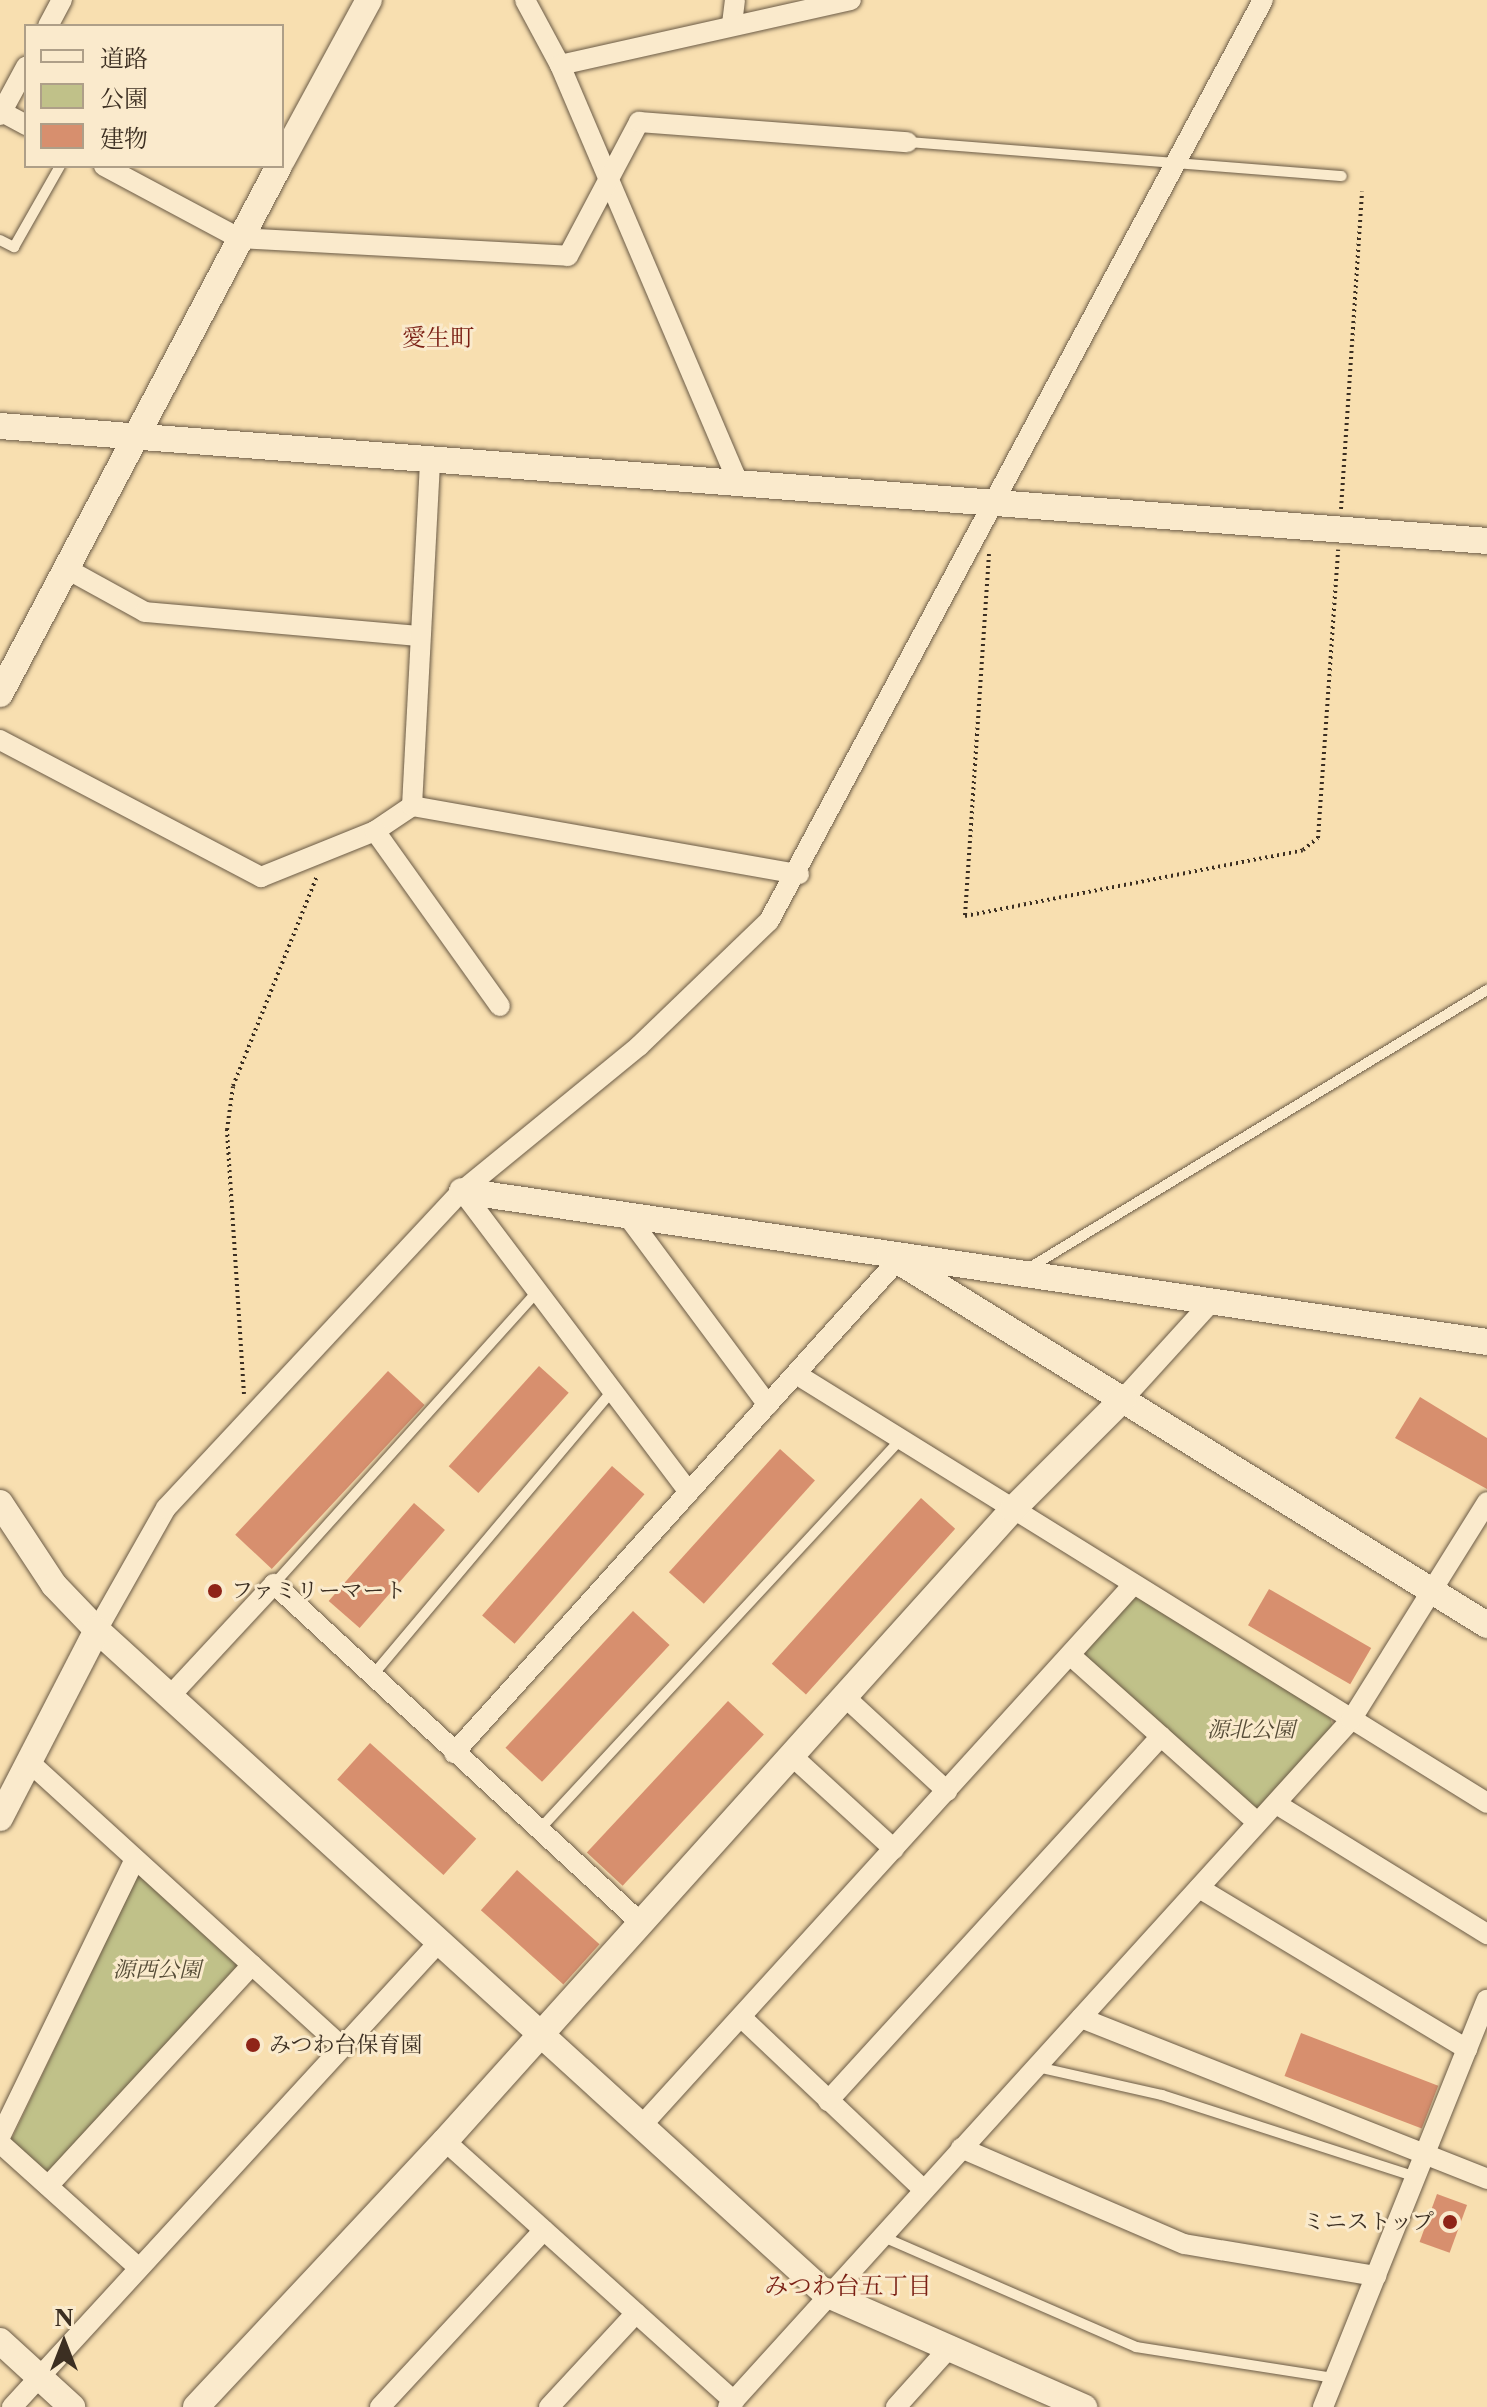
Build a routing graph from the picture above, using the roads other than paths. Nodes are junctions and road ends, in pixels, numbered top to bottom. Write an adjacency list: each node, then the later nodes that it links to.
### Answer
1 (62, 0): 7 (street)
2 (369, 0): 14 (street)
3 (735, 0): 8 (street)
4 (851, 0): 8 (street)
5 (1263, 0): 15 (street)
6 (532, 1): 9 (street)
7 (49, 24)
8 (732, 24): 9 (street)
9 (560, 65): 20 (street)
10 (24, 70): 11 (street)
11 (0, 112): 12 (street)
12 (24, 124)
13 (907, 142): 15 (lane); 20 (street)
14 (284, 156)
15 (1179, 163): 19 (lane); 27 (street)
16 (59, 168): 22 (lane)
17 (108, 168): 21 (street)
18 (278, 168): 21 (street)
19 (1342, 176)
20 (610, 180): 21 (street); 26 (street)
21 (239, 238): 24 (street)
22 (0, 240)
23 (0, 426): 24 (street)
24 (139, 437): 25 (street); 29 (street)
25 (430, 457): 26 (street); 30 (street)
26 (739, 484): 27 (street)
27 (992, 502): 28 (street); 35 (street)
28 (1487, 541)
29 (67, 569): 30 (street); 31 (street)
30 (420, 636): 33 (street)
31 (0, 694)
32 (0, 740): 34 (street)
33 (412, 806): 34 (street); 35 (street)
34 (375, 831): 37 (street)
35 (799, 874): 38 (street)
36 (1487, 990): 41 (lane)
37 (500, 1006)
38 (462, 1191): 39 (street); 42 (street); 58 (street)
39 (626, 1214): 40 (street); 48 (street)
40 (889, 1255): 41 (street); 45 (street); 47 (street)
41 (1024, 1271): 43 (street)
42 (538, 1290): 46 (street); 54 (lane)
43 (1213, 1300): 44 (street); 47 (street)
44 (1487, 1342)
45 (796, 1374): 48 (street); 49 (street)
46 (612, 1391): 50 (street); 60 (lane)
47 (1123, 1399): 53 (street); 56 (street)
48 (768, 1405): 50 (street)
49 (901, 1439): 53 (street); 73 (lane)
50 (689, 1492): 65 (street)
51 (1487, 1502): 56 (street)
52 (0, 1503): 58 (street)
53 (1013, 1509): 55 (street); 62 (street)
54 (274, 1584): 60 (street); 61 (street)
55 (1133, 1585): 59 (street); 63 (street)
56 (1432, 1591): 57 (street); 63 (street)
57 (1487, 1625)
58 (97, 1630): 61 (street); 67 (street)
59 (1070, 1655): 64 (street); 68 (street)
60 (372, 1676): 65 (street)
61 (170, 1696): 79 (street)
62 (845, 1697): 66 (street); 68 (street)
63 (1351, 1720): 69 (street); 70 (street)
64 (1161, 1736): 72 (street); 88 (street)
65 (454, 1753): 73 (street)
66 (792, 1756): 74 (street); 77 (street)
67 (28, 1761): 71 (street); 75 (street)
68 (947, 1791): 74 (street)
69 (1487, 1803)
70 (1278, 1805): 72 (street); 78 (street)
71 (0, 1818)
72 (1257, 1822): 76 (street)
73 (539, 1830): 77 (street)
74 (894, 1849): 82 (street)
75 (135, 1859): 80 (street); 90 (street)
76 (1199, 1888): 83 (street); 86 (street)
77 (642, 1924): 84 (street)
78 (1487, 1934)
79 (440, 1941): 84 (street); 85 (street)
80 (252, 1965): 85 (street); 96 (street)
81 (1487, 2000): 86 (street)
82 (741, 2017): 88 (street); 89 (street)
83 (1081, 2018): 87 (street); 93 (street)
84 (538, 2032): 89 (street); 91 (street)
85 (342, 2047): 100 (street)
86 (1467, 2049): 93 (street)
87 (1035, 2066): 92 (street); 94 (lane)
88 (828, 2101): 97 (street)
89 (643, 2124): 102 (street)
90 (0, 2140): 96 (street)
91 (445, 2141): 98 (street); 111 (street)
92 (961, 2148): 97 (street); 101 (street)
93 (1425, 2154): 94 (street); 95 (street)
94 (1416, 2177): 101 (street)
95 (1487, 2179)
96 (48, 2186): 100 (street)
97 (923, 2189): 99 (street)
98 (544, 2230): 103 (street); 112 (street)
99 (881, 2236): 102 (street); 107 (lane)
100 (139, 2268): 106 (street)
101 (1376, 2276): 107 (street)
102 (826, 2294): 105 (street); 108 (street)
103 (636, 2313): 108 (street); 113 (street)
104 (0, 2341): 106 (street)
105 (951, 2346): 114 (street); 115 (street)
106 (39, 2376): 109 (street); 110 (street)
107 (1335, 2378): 116 (street)
108 (731, 2404)
109 (12, 2407)
110 (72, 2407)
111 (196, 2407)
112 (380, 2407)
113 (549, 2407)
114 (896, 2407)
115 (1084, 2407)
116 (1323, 2407)

